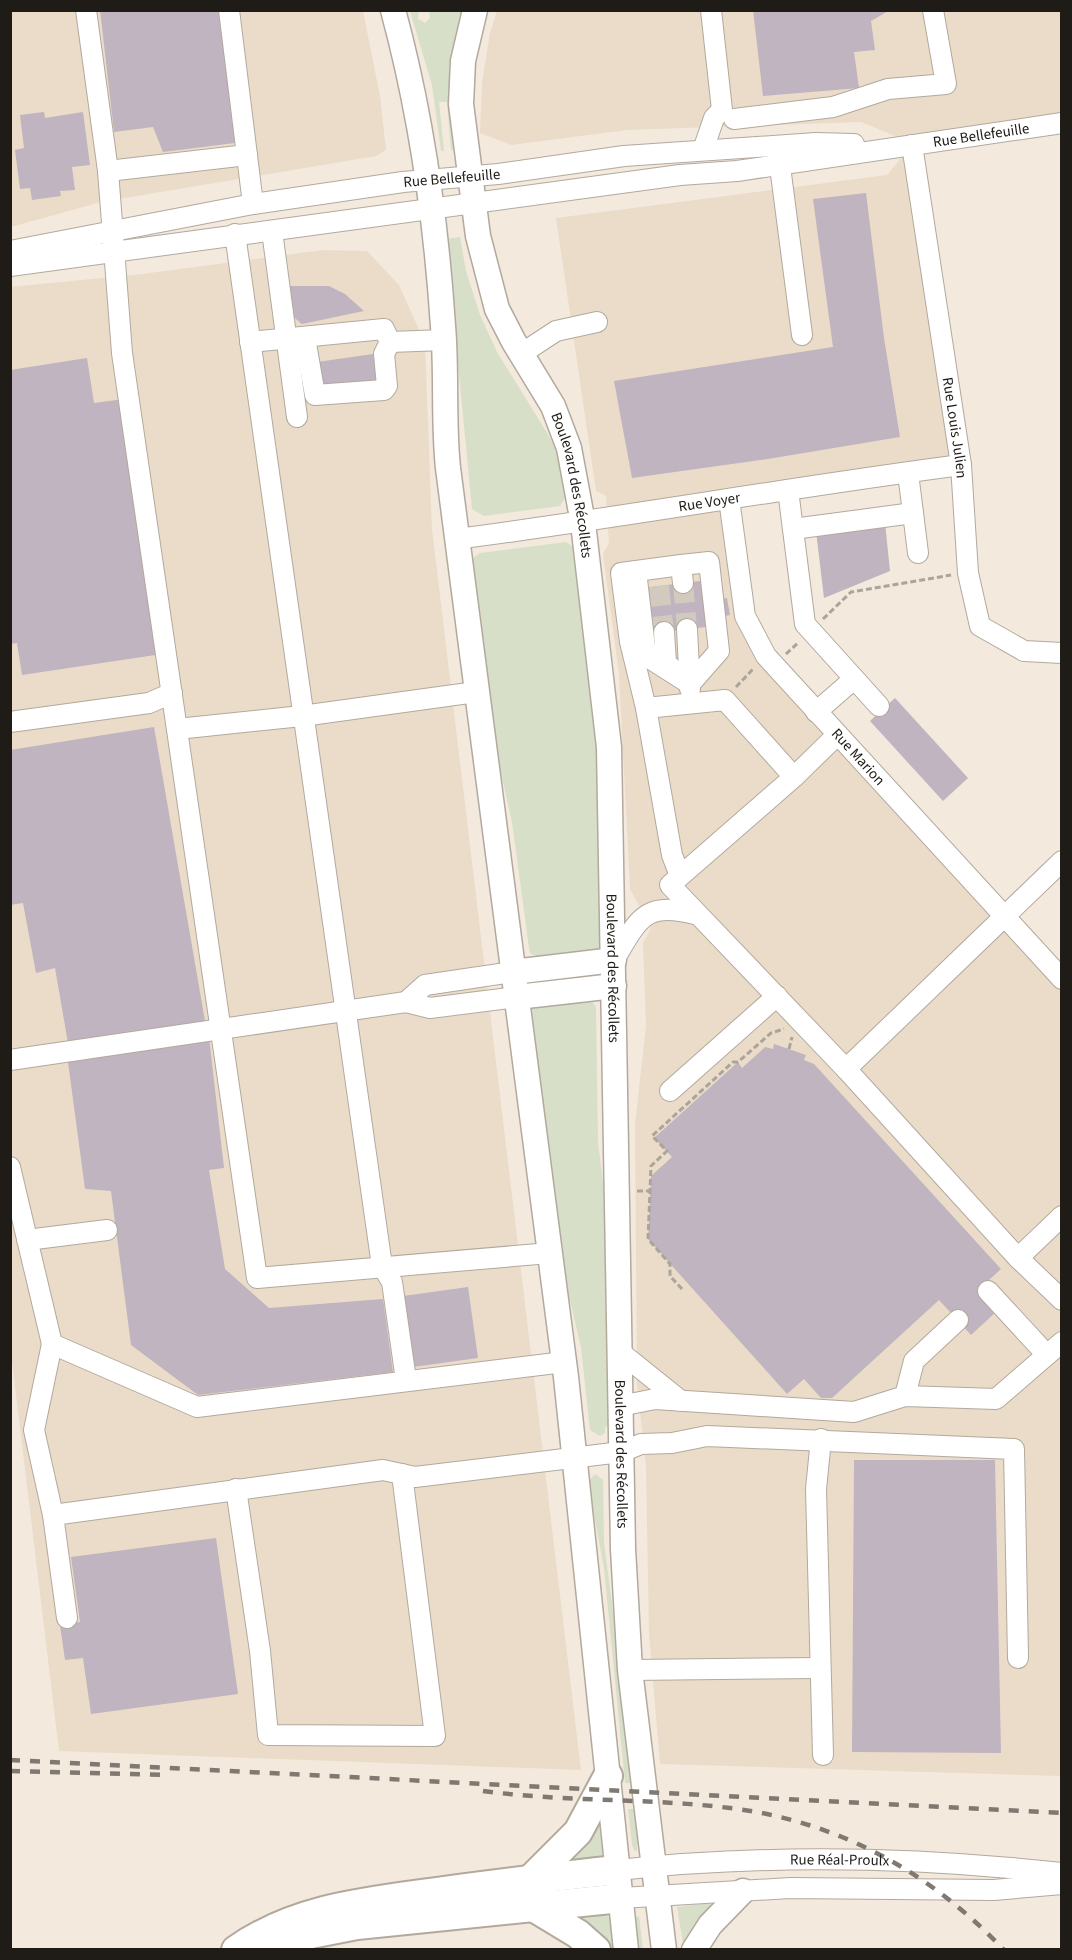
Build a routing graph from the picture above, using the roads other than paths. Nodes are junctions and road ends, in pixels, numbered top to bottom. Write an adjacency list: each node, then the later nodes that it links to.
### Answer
1 (86, 10): 14 (street)
2 (229, 10): 12 (street)
3 (393, 10): 17 (main road)
4 (475, 10): 16 (main road, Boulevard des Récollets)
5 (711, 10): 7 (street)
6 (933, 10): 7 (street)
7 (728, 115): 10 (street); 11 (street)
8 (1062, 123): 9 (street, Rue Bellefeuille)
9 (902, 146): 13 (street, Rue Bellefeuille); 35 (street, Rue Louis Julien)
10 (736, 148): 11 (street, Rue Bellefeuille); 13 (street, Rue Bellefeuille); 15 (street)
11 (703, 150): 16 (street, Rue Bellefeuille)
12 (247, 155): 14 (street); 19 (street)
13 (779, 155): 15 (street, Rue Bellefeuille); 28 (street)
14 (108, 171): 21 (street)
15 (737, 171): 18 (street, Rue Bellefeuille)
16 (469, 177): 17 (street, Rue Bellefeuille); 18 (main road, Boulevard des Récollets)
17 (427, 180): 19 (street, Rue Bellefeuille); 20 (main road)
18 (473, 203): 20 (street, Rue Bellefeuille); 33 (main road, Boulevard des Récollets)
19 (253, 204): 21 (street, Rue Bellefeuille)
20 (431, 210): 22 (street, Rue Bellefeuille); 30 (main road)
21 (113, 231): 24 (street, Rue Bellefeuille); 25 (street)
22 (272, 231): 23 (street, Rue Bellefeuille); 29 (street)
23 (235, 234): 25 (street, Rue Bellefeuille); 31 (street)
24 (10, 251)
25 (114, 252): 26 (street, Rue Bellefeuille); 50 (street)
26 (11, 265)
27 (597, 321): 33 (street)
28 (802, 335)
29 (295, 338): 31 (street); 32 (street); 32 (street); 34 (street)
30 (444, 340): 32 (street); 42 (main road)
31 (250, 342): 55 (street)
32 (390, 342)
33 (521, 354): 40 (main road, Boulevard des Récollets)
34 (297, 417)
35 (961, 465): 36 (street, Rue Voyer); 47 (street, Rue Louis Julien)
36 (908, 473): 37 (street, Rue Voyer); 39 (street)
37 (788, 490): 38 (street, Rue Voyer); 41 (street)
38 (729, 498): 40 (street, Rue Voyer); 54 (street, Rue Marion)
39 (913, 513): 41 (street); 43 (street)
40 (583, 523): 42 (street, Rue Voyer); 64 (main road, Boulevard des Récollets)
41 (794, 530): 48 (street)
42 (457, 539): 49 (main road)
43 (918, 553)
44 (636, 571): 51 (street); 51 (street); 53 (street)
45 (687, 629): 51 (street)
46 (663, 632): 51 (street)
47 (1062, 653)
48 (854, 679): 52 (street); 54 (street)
49 (476, 692): 55 (street); 65 (main road)
50 (171, 693): 56 (street); 57 (street)
51 (690, 693): 53 (street); 59 (street)
52 (879, 706)
53 (646, 708): 61 (street)
54 (816, 712): 58 (street, Rue Marion)
55 (302, 716): 57 (street); 71 (street)
56 (10, 722)
57 (177, 729): 72 (street)
58 (837, 735): 59 (street); 63 (street, Rue Marion)
59 (794, 777): 61 (street)
60 (1062, 861): 63 (street)
61 (680, 876): 62 (street)
62 (698, 915): 64 (street); 68 (street)
63 (1002, 917): 66 (street, Rue Marion); 74 (street)
64 (614, 960): 65 (main road); 67 (main road, Boulevard des Récollets)
65 (513, 972): 69 (main road); 70 (street)
66 (1062, 979)
67 (614, 986): 69 (main road); 88 (main road, Boulevard des Récollets)
68 (777, 996): 74 (street); 75 (street)
69 (517, 997): 70 (street); 80 (main road)
70 (406, 1002): 71 (street)
71 (345, 1010): 72 (street); 82 (street)
72 (221, 1028): 73 (street); 82 (street)
73 (10, 1060)
74 (846, 1069): 81 (street)
75 (670, 1091)
76 (10, 1167): 79 (street)
77 (1062, 1216): 81 (street)
78 (107, 1230): 79 (street)
79 (27, 1240): 86 (street)
80 (550, 1253): 82 (street); 89 (main road)
81 (1018, 1258): 84 (street)
82 (382, 1266): 90 (street)
83 (988, 1291): 87 (street)
84 (1062, 1300)
85 (958, 1320): 91 (street)
86 (52, 1344): 90 (street); 99 (street)
87 (1054, 1348): 91 (street)
88 (620, 1352): 92 (street); 93 (main road, Boulevard des Récollets)
89 (564, 1362): 90 (street); 96 (main road)
90 (406, 1380)
91 (905, 1396): 92 (street)
92 (681, 1401): 93 (street)
93 (620, 1406): 95 (main road, Boulevard des Récollets)
94 (821, 1439): 95 (street); 101 (street); 102 (street)
95 (621, 1452): 96 (street); 103 (main road, Boulevard des Récollets)
96 (575, 1458): 97 (street); 105 (main road)
97 (402, 1474): 98 (street); 98 (street)
98 (236, 1488): 99 (street)
99 (53, 1515): 100 (street)
100 (67, 1618)
101 (1018, 1658)
102 (820, 1668): 103 (street); 104 (street)
103 (630, 1670): 106 (main road, Boulevard des Récollets)
104 (823, 1755)
105 (608, 1776): 107 (main road); 109 (highway)
106 (654, 1866): 107 (street, Rue Réal-Proulx); 108 (street, Rue Réal-Proulx); 112 (main road, Boulevard des Récollets)
107 (618, 1870): 109 (highway); 113 (main road)
108 (1062, 1873)
109 (531, 1879): 115 (highway)
110 (1062, 1884): 111 (street, Rue Réal-Proulx)
111 (743, 1891): 112 (street, Rue Réal-Proulx); 120 (main road)
112 (657, 1895): 113 (street, Rue Réal-Proulx); 119 (main road, Boulevard des Récollets)
113 (621, 1898): 114 (highway); 118 (main road)
114 (536, 1908): 116 (highway); 117 (highway)
115 (236, 1950)
116 (274, 1950)
117 (596, 1950)
118 (626, 1950)
119 (664, 1950)
120 (694, 1950)

